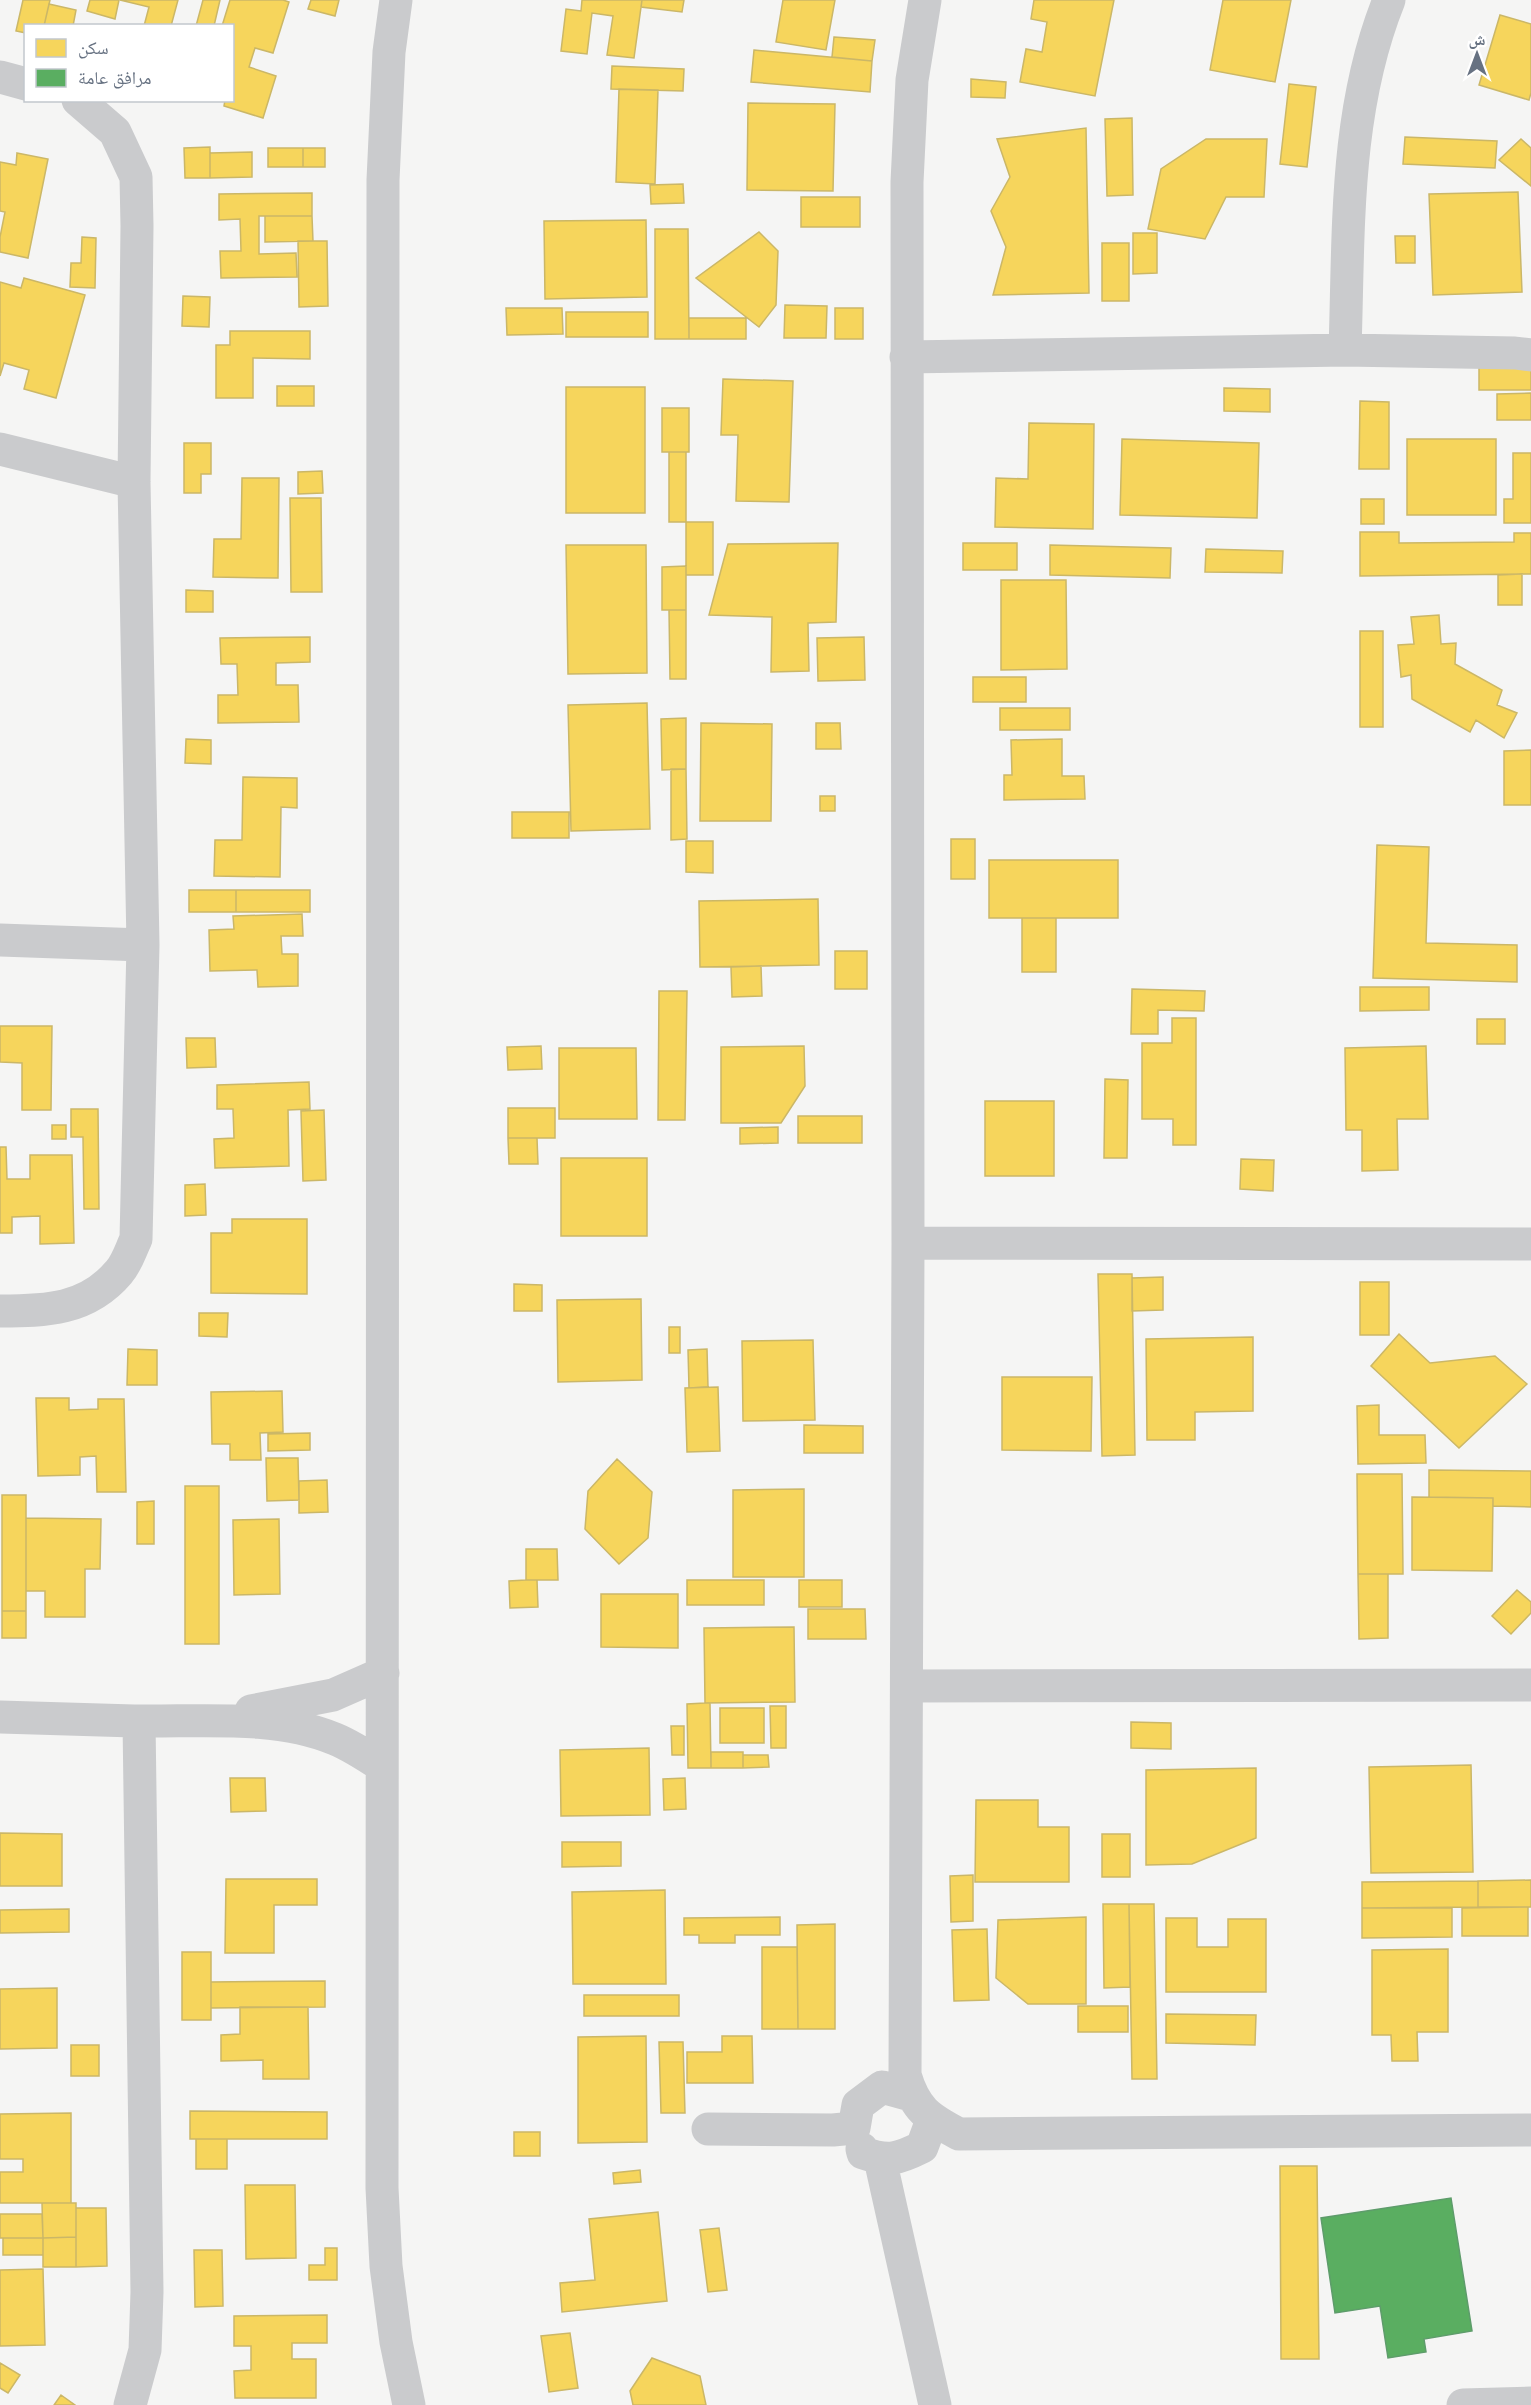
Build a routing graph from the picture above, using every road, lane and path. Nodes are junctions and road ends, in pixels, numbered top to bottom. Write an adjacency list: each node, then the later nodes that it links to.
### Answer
1 (396, 0): 17 (street)
2 (925, 0): 9 (street)
3 (1389, 0): 7 (street)
4 (0, 77): 5 (street)
5 (24, 83)
6 (80, 102): 11 (street)
7 (1345, 350): 8 (street); 9 (street)
8 (1531, 355)
9 (906, 357): 14 (street)
10 (0, 449): 11 (street)
11 (134, 482): 13 (street)
12 (0, 940): 13 (street)
13 (143, 945): 16 (street)
14 (908, 1243): 15 (street); 18 (street)
15 (1531, 1244)
16 (0, 1311)
17 (383, 1673): 21 (street); 23 (street)
18 (907, 1686): 19 (street); 24 (street)
19 (1531, 1686)
20 (0, 1717): 22 (street)
21 (190, 1719): 22 (street); 23 (street)
22 (139, 1721): 31 (street)
23 (382, 1766): 32 (street)
24 (911, 2095): 25 (street); 26 (street)
25 (932, 2120): 28 (street); 29 (street)
26 (854, 2128): 27 (street); 29 (street)
27 (708, 2129)
28 (1531, 2130)
29 (880, 2159): 33 (street)
30 (1531, 2403): 34 (street)
31 (130, 2405)
32 (409, 2405)
33 (935, 2405)
34 (1463, 2405)

